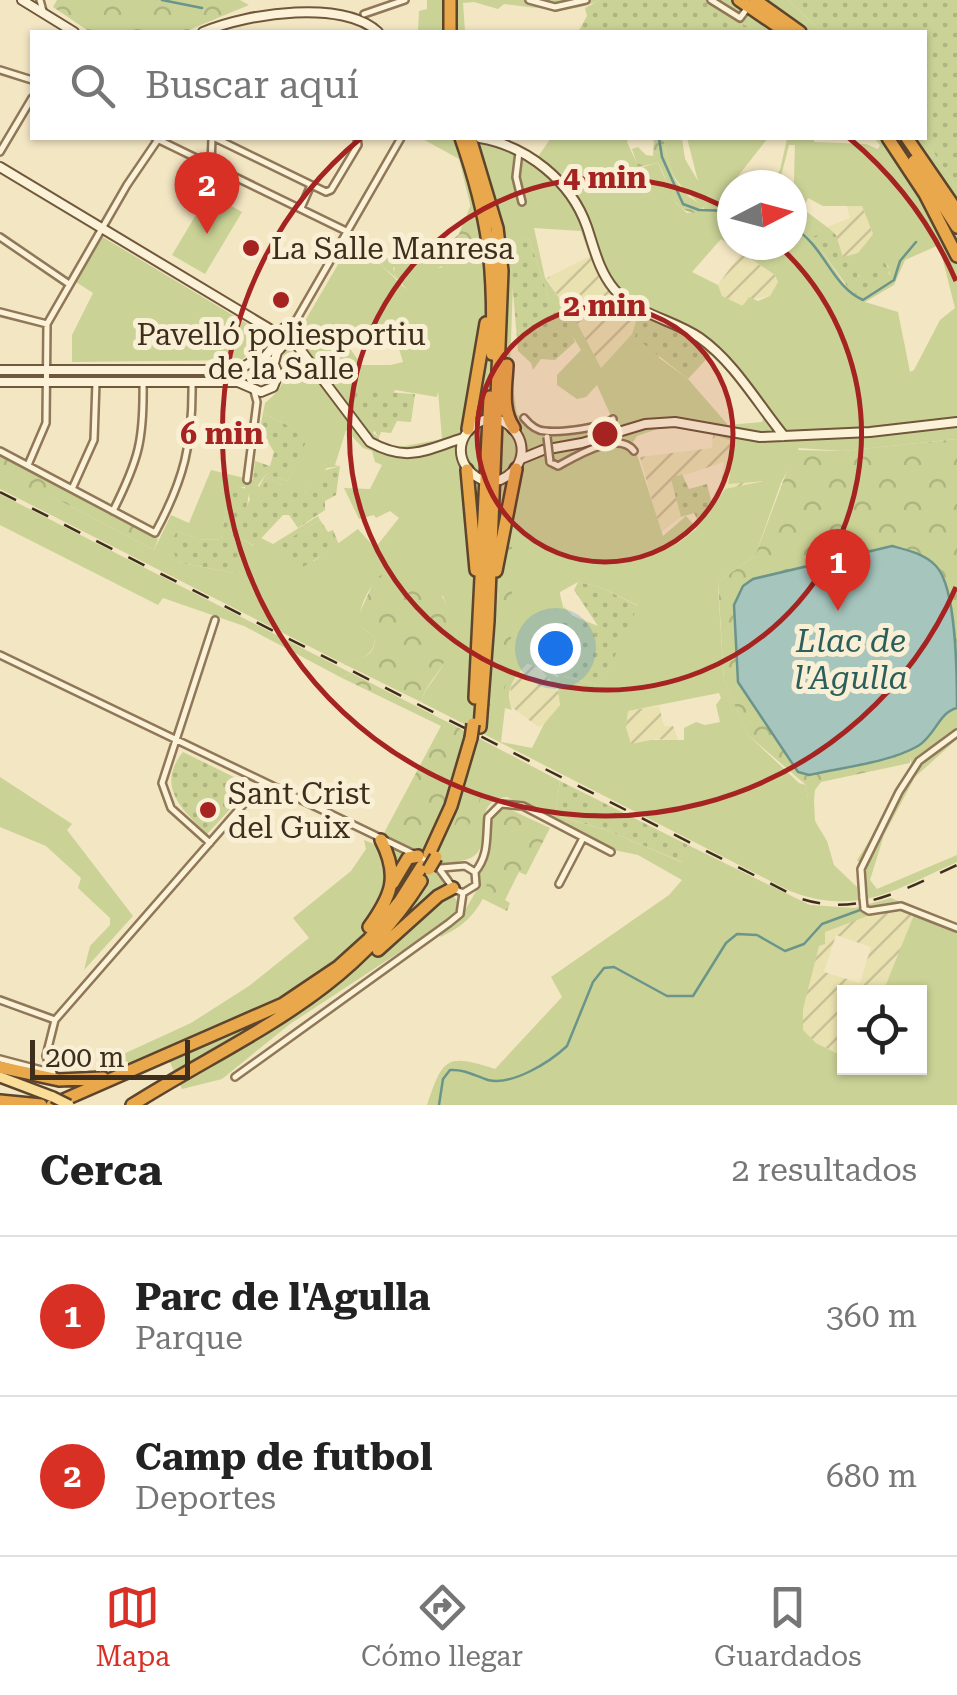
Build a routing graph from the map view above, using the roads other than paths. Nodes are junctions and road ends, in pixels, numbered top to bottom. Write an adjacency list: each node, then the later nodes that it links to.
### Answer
1 (22, 0): 10 (street)
2 (40, 0): 10 (street)
3 (405, 0): 11 (street)
4 (442, 0): 15 (highway)
5 (450, 0): 16 (highway)
6 (529, 0): 7 (street)
7 (586, 0)
8 (711, 0): 9 (street)
9 (747, 3): 17 (highway); 18 (highway)
10 (43, 11): 12 (street)
11 (364, 14): 13 (street); 14 (street)
12 (69, 30)
13 (210, 30)
14 (376, 30)
15 (446, 30)
16 (446, 30)
17 (783, 30)
18 (796, 30)
19 (0, 70): 20 (street)
20 (30, 79)
21 (30, 101): 34 (street)
22 (157, 140): 44 (street)
23 (162, 140): 36 (street)
24 (213, 140): 36 (street)
25 (217, 140): 39 (street)
26 (357, 140): 39 (street)
27 (397, 140): 46 (street)
28 (462, 140): 49 (highway)
29 (471, 140): 49 (highway)
30 (487, 140): 35 (street)
31 (889, 140): 48 (highway)
32 (897, 140): 45 (highway)
33 (908, 140): 38 (highway)
34 (0, 152)
35 (520, 152): 40 (street); 75 (street)
36 (211, 164): 42 (street)
37 (0, 167): 44 (street)
38 (937, 178): 41 (highway); 43 (highway)
39 (311, 185): 42 (street)
40 (522, 202)
41 (957, 203)
42 (300, 208): 46 (street)
43 (957, 211)
44 (102, 227): 50 (street); 53 (street)
45 (957, 227)
46 (346, 231): 53 (street)
47 (0, 237): 50 (street)
48 (957, 256)
49 (498, 272): 72 (highway); 73 (highway); 90 (highway); 92 (highway)
50 (69, 284): 52 (street)
51 (0, 312): 52 (street)
52 (47, 324): 57 (street)
53 (285, 338): 54 (street); 55 (street); 77 (street)
54 (264, 358): 55 (street); 56 (street)
55 (274, 364): 65 (street)
56 (246, 365): 57 (street); 64 (street)
57 (46, 369): 58 (street); 60 (street)
58 (0, 370)
59 (0, 382): 60 (street)
60 (46, 382): 61 (street); 83 (street)
61 (96, 382): 62 (street); 88 (street)
62 (144, 382): 63 (street); 89 (street)
63 (192, 382): 64 (street); 89 (street)
64 (251, 387): 65 (street); 66 (street)
65 (265, 391): 66 (street)
66 (257, 402): 85 (street)
67 (524, 418): 74 (street)
68 (613, 419): 74 (street)
69 (484, 420): 73 (street)
70 (502, 421): 72 (street)
71 (957, 422): 75 (street)
72 (514, 428): 76 (street)
73 (465, 433): 77 (street); 81 (street)
74 (547, 434): 80 (street, bridge)
75 (784, 436): 78 (street)
76 (521, 441): 78 (street); 82 (street)
77 (442, 444): 81 (street)
78 (543, 450): 82 (street)
79 (0, 451): 83 (street)
80 (634, 451)
81 (460, 454): 84 (street)
82 (518, 464): 87 (street); 90 (highway)
83 (28, 465): 88 (street)
84 (467, 470): 86 (street); 92 (highway)
85 (247, 480)
86 (482, 480)
87 (500, 480)
88 (72, 488): 89 (street)
89 (113, 511)
90 (488, 605): 94 (highway)
91 (215, 620): 96 (street)
92 (478, 627): 94 (highway)
93 (0, 656): 96 (street)
94 (476, 726): 102 (highway, bridge)
95 (957, 732): 108 (street, bridge)
96 (178, 740): 97 (street); 100 (street)
97 (262, 783): 99 (street); 100 (street)
98 (583, 838): 101 (street); 104 (street); 106 (street)
99 (381, 840): 102 (street); 105 (highway)
100 (210, 844): 112 (street)
101 (612, 852)
102 (429, 862): 103 (street); 105 (highway); 107 (street); 109 (highway); 110 (highway)
103 (456, 868): 104 (street); 107 (street)
104 (475, 872): 107 (street)
105 (393, 883): 109 (highway)
106 (559, 884)
107 (455, 887): 110 (highway); 121 (street)
108 (957, 928)
109 (338, 967): 118 (highway)
110 (315, 997): 114 (highway)
111 (0, 1000): 112 (street)
112 (55, 1020): 113 (street)
113 (46, 1056): 117 (street); 119 (street)
114 (210, 1058): 126 (highway); 127 (highway)
115 (0, 1059): 117 (street)
116 (0, 1067): 122 (highway)
117 (35, 1067): 119 (street)
118 (126, 1072): 122 (highway); 124 (highway)
119 (52, 1073): 122 (street)
120 (0, 1077): 124 (main road)
121 (235, 1077)
122 (69, 1081)
123 (0, 1101): 124 (highway)
124 (46, 1103): 125 (main road, bridge)
125 (68, 1105)
126 (132, 1105)
127 (156, 1105)

